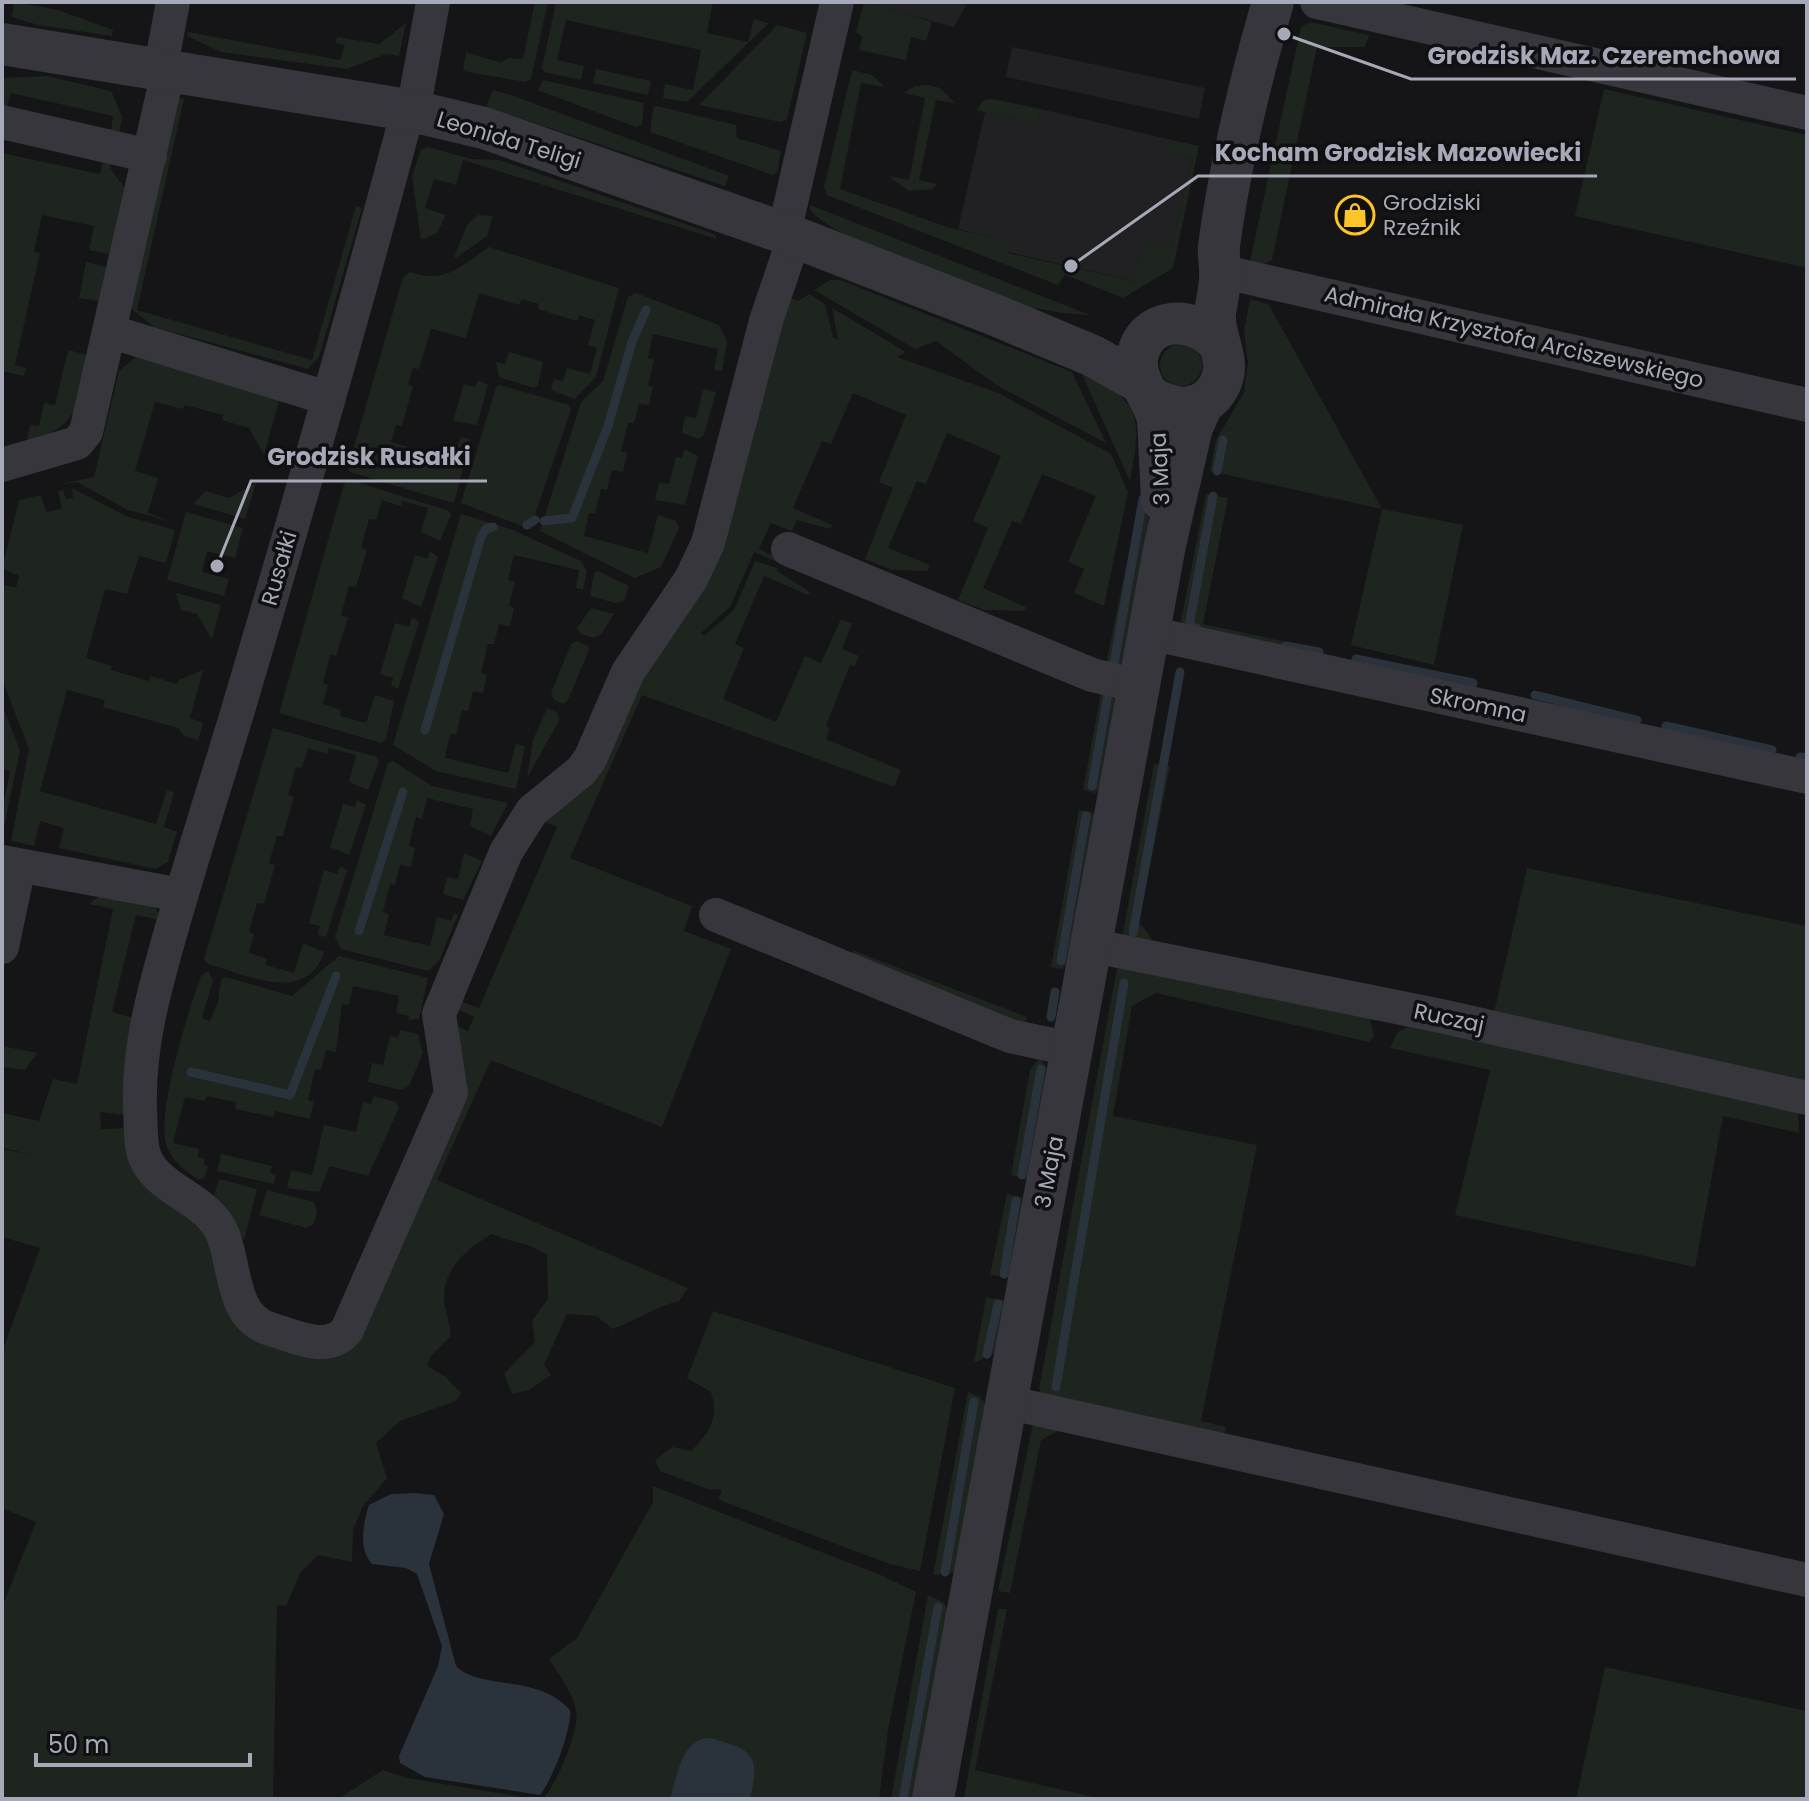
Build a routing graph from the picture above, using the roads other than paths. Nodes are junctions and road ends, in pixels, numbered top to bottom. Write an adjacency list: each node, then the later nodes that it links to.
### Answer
1 (173, 2): 7 (street)
2 (433, 2): 8 (street, Rusałki)
3 (837, 2): 12 (street)
4 (1273, 2): 13 (street, 3 Maja)
5 (1317, 2): 9 (street)
6 (2, 44): 7 (street, Leonida Teligi)
7 (164, 71): 8 (street, Leonida Teligi); 11 (street)
8 (410, 111): 12 (street, Leonida Teligi); 19 (street, Rusałki)
9 (1807, 113)
10 (2, 122): 11 (street)
11 (150, 156): 16 (street)
12 (789, 235): 14 (street, Leonida Teligi); 29 (street, Rusałki)
13 (1219, 260): 15 (street, 3 Maja); 17 (street, 3 Maja); 21 (street, Admirała Krzysztofa Arciszewskiego)
14 (995, 315): 15 (street, Leonida Teligi); 18 (street, Leonida Teligi)
15 (1168, 324): 17 (street); 18 (street, 3 Maja)
16 (112, 332): 19 (street); 22 (street)
17 (1219, 344): 20 (street, 3 Maja)
18 (1144, 389): 20 (street, 3 Maja); 23 (street, 3 Maja)
19 (327, 398): 29 (street, Rusałki)
20 (1203, 403): 23 (street, 3 Maja)
21 (1807, 405)
22 (2, 465)
23 (1165, 545): 25 (street, 3 Maja)
24 (788, 549): 26 (street)
25 (1149, 633): 26 (street, 3 Maja); 27 (street, Skromna)
26 (1139, 686): 31 (street, 3 Maja)
27 (1807, 777)
28 (11, 864): 29 (street); 32 (street)
29 (181, 895)
30 (716, 915): 33 (street)
31 (1089, 945): 33 (street, 3 Maja); 34 (street, Ruczaj)
32 (2, 947)
33 (1071, 1049): 35 (street, 3 Maja)
34 (1807, 1098)
35 (1006, 1402): 36 (street); 37 (street, 3 Maja)
36 (1807, 1580)
37 (933, 1799)

